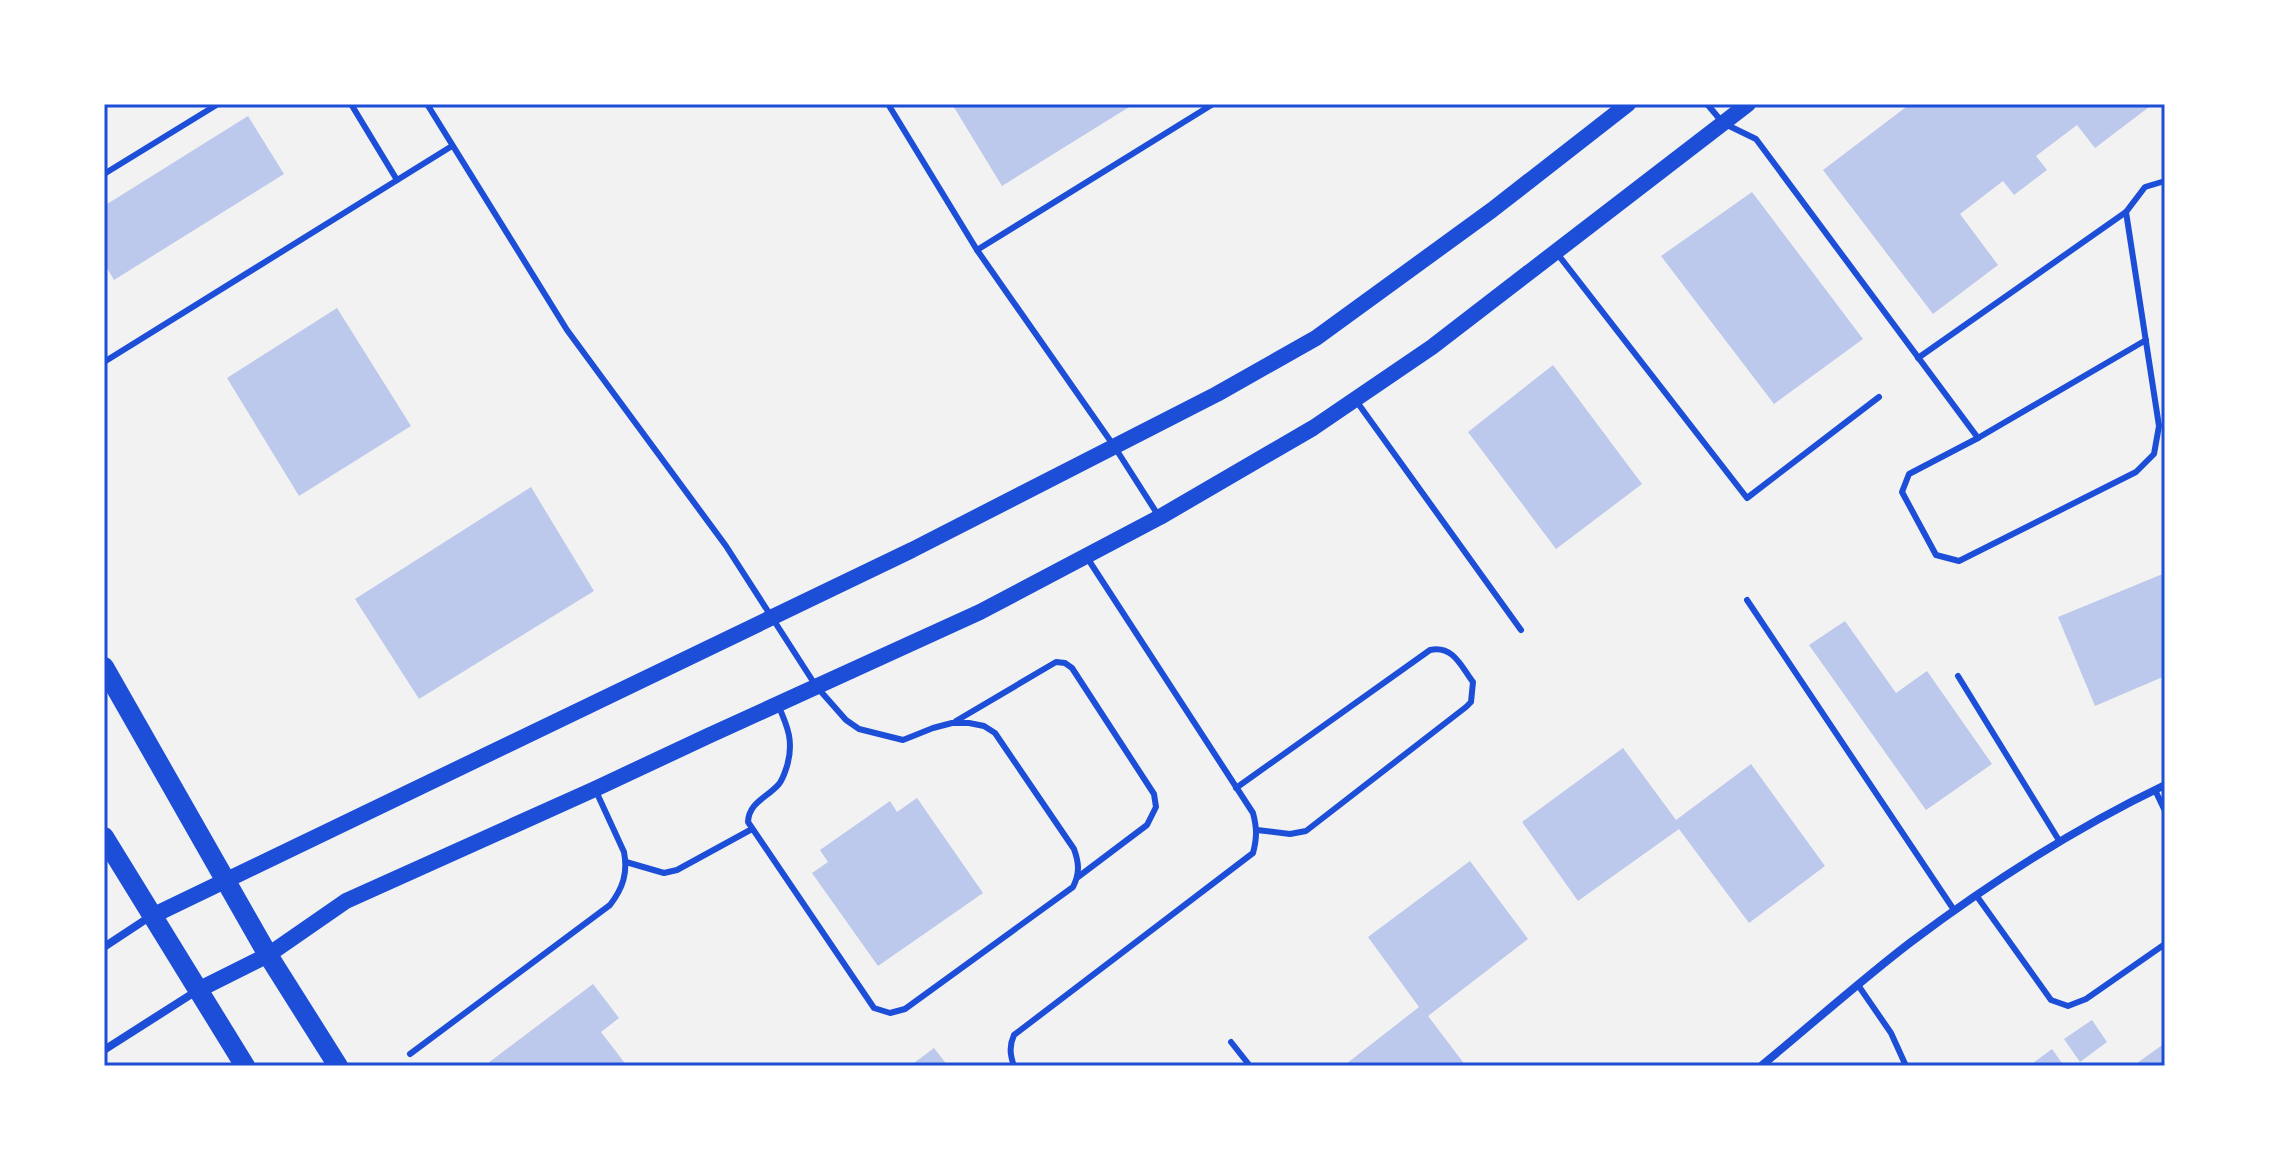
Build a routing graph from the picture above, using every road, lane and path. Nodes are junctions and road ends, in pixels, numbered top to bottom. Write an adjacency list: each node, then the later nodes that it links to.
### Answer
1 (218, 104): 11 (lane)
2 (351, 104): 12 (lane)
3 (427, 104): 10 (lane)
4 (888, 104): 15 (lane)
5 (1213, 104): 15 (lane)
6 (1628, 104): 23 (main road)
7 (1707, 104): 9 (lane)
8 (1748, 104): 9 (main road)
9 (1723, 123): 16 (main road); 18 (lane)
10 (452, 146): 12 (lane); 27 (lane)
11 (104, 174)
12 (397, 180): 19 (lane)
13 (2165, 181): 14 (lane)
14 (2126, 212): 17 (lane); 18 (lane)
15 (977, 250): 23 (lane)
16 (1556, 252): 20 (lane); 21 (main road)
17 (2146, 340): 22 (lane); 22 (lane)
18 (1918, 358): 22 (lane)
19 (104, 362)
20 (1879, 397)
21 (1354, 399): 24 (main road); 28 (lane)
22 (1978, 438)
23 (1114, 446): 24 (lane); 27 (main road)
24 (1160, 517): 25 (main road)
25 (1086, 556): 31 (main road); 35 (lane)
26 (1747, 600): 47 (lane)
27 (772, 617): 31 (lane); 45 (main road)
28 (1521, 630)
29 (104, 667): 45 (main road)
30 (1958, 676): 42 (lane)
31 (816, 686): 32 (main road); 33 (lane)
32 (778, 704): 36 (main road); 39 (lane)
33 (952, 723): 44 (lane); 44 (lane)
34 (2165, 785): 37 (street)
35 (1236, 788): 40 (lane); 40 (lane)
36 (595, 789): 43 (lane); 51 (main road)
37 (2155, 790): 38 (lane); 42 (street)
38 (2165, 811)
39 (752, 829): 43 (lane); 44 (lane)
40 (1257, 830): 59 (lane)
41 (104, 837): 48 (main road)
42 (2060, 842): 46 (street)
43 (626, 862): 56 (lane)
44 (1078, 877)
45 (225, 880): 48 (main road); 51 (main road)
46 (1976, 895): 47 (street); 49 (lane)
47 (1954, 910): 52 (street)
48 (152, 916): 50 (street); 53 (main road)
49 (2165, 944)
50 (104, 947)
51 (268, 955): 53 (main road); 58 (main road)
52 (1858, 985): 61 (street); 62 (lane)
53 (198, 990): 55 (street); 57 (main road)
54 (1231, 1042): 60 (lane)
55 (104, 1050)
56 (410, 1054)
57 (245, 1066)
58 (338, 1066)
59 (1014, 1066)
60 (1250, 1066)
61 (1761, 1066)
62 (1906, 1066)

